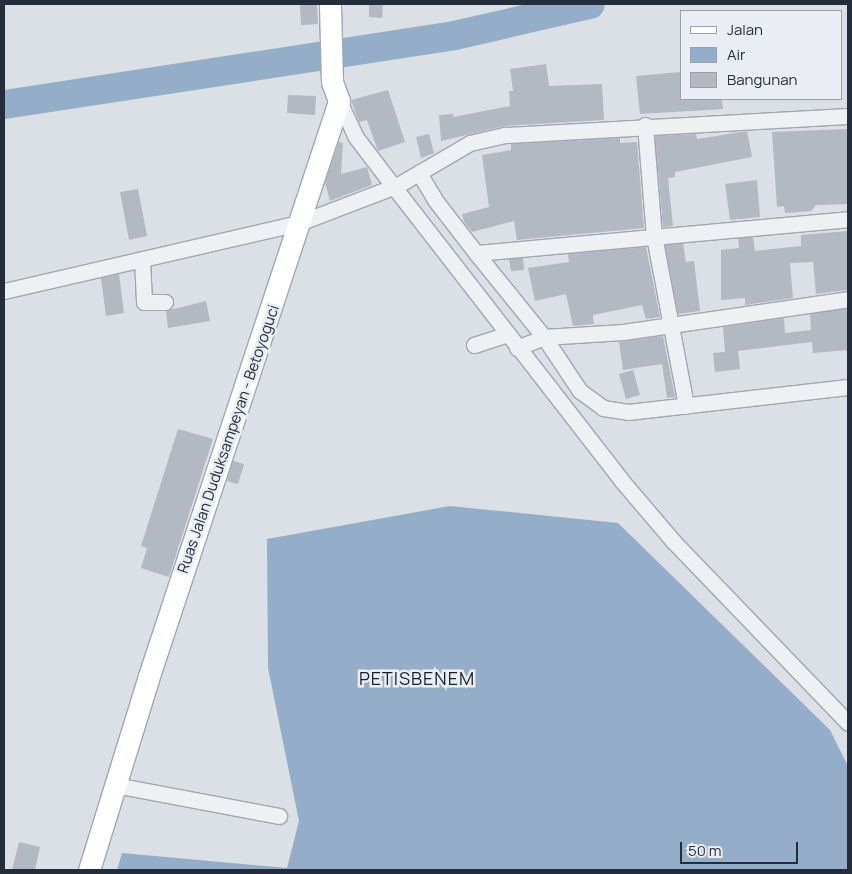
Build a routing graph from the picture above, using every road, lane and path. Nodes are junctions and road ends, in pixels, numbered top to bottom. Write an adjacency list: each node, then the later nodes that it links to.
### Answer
1 (330, 4): 2 (main road, Ruas Jalan Duduksampeyan - Betoyoguci)
2 (335, 91): 5 (street); 7 (main road, Ruas Jalan Duduksampeyan - Betoyoguci)
3 (848, 116): 4 (street)
4 (645, 125): 5 (street); 8 (street)
5 (405, 181): 7 (street); 9 (street); 15 (street)
6 (848, 219): 8 (street)
7 (299, 223): 10 (street); 21 (main road, Ruas Jalan Duduksampeyan - Betoyoguci)
8 (654, 236): 9 (street); 14 (street)
9 (476, 253): 16 (street)
10 (142, 259): 11 (street); 13 (street)
11 (4, 291)
12 (848, 299): 14 (street)
13 (165, 302)
14 (673, 324): 16 (street); 19 (street)
15 (507, 334): 16 (street); 17 (street)
16 (531, 341): 19 (street); 20 (street)
17 (474, 345)
18 (848, 387): 19 (street)
19 (686, 406)
20 (848, 723)
21 (115, 785): 22 (street); 23 (main road, Ruas Jalan Duduksampeyan - Betoyoguci)
22 (279, 816)
23 (90, 870)

